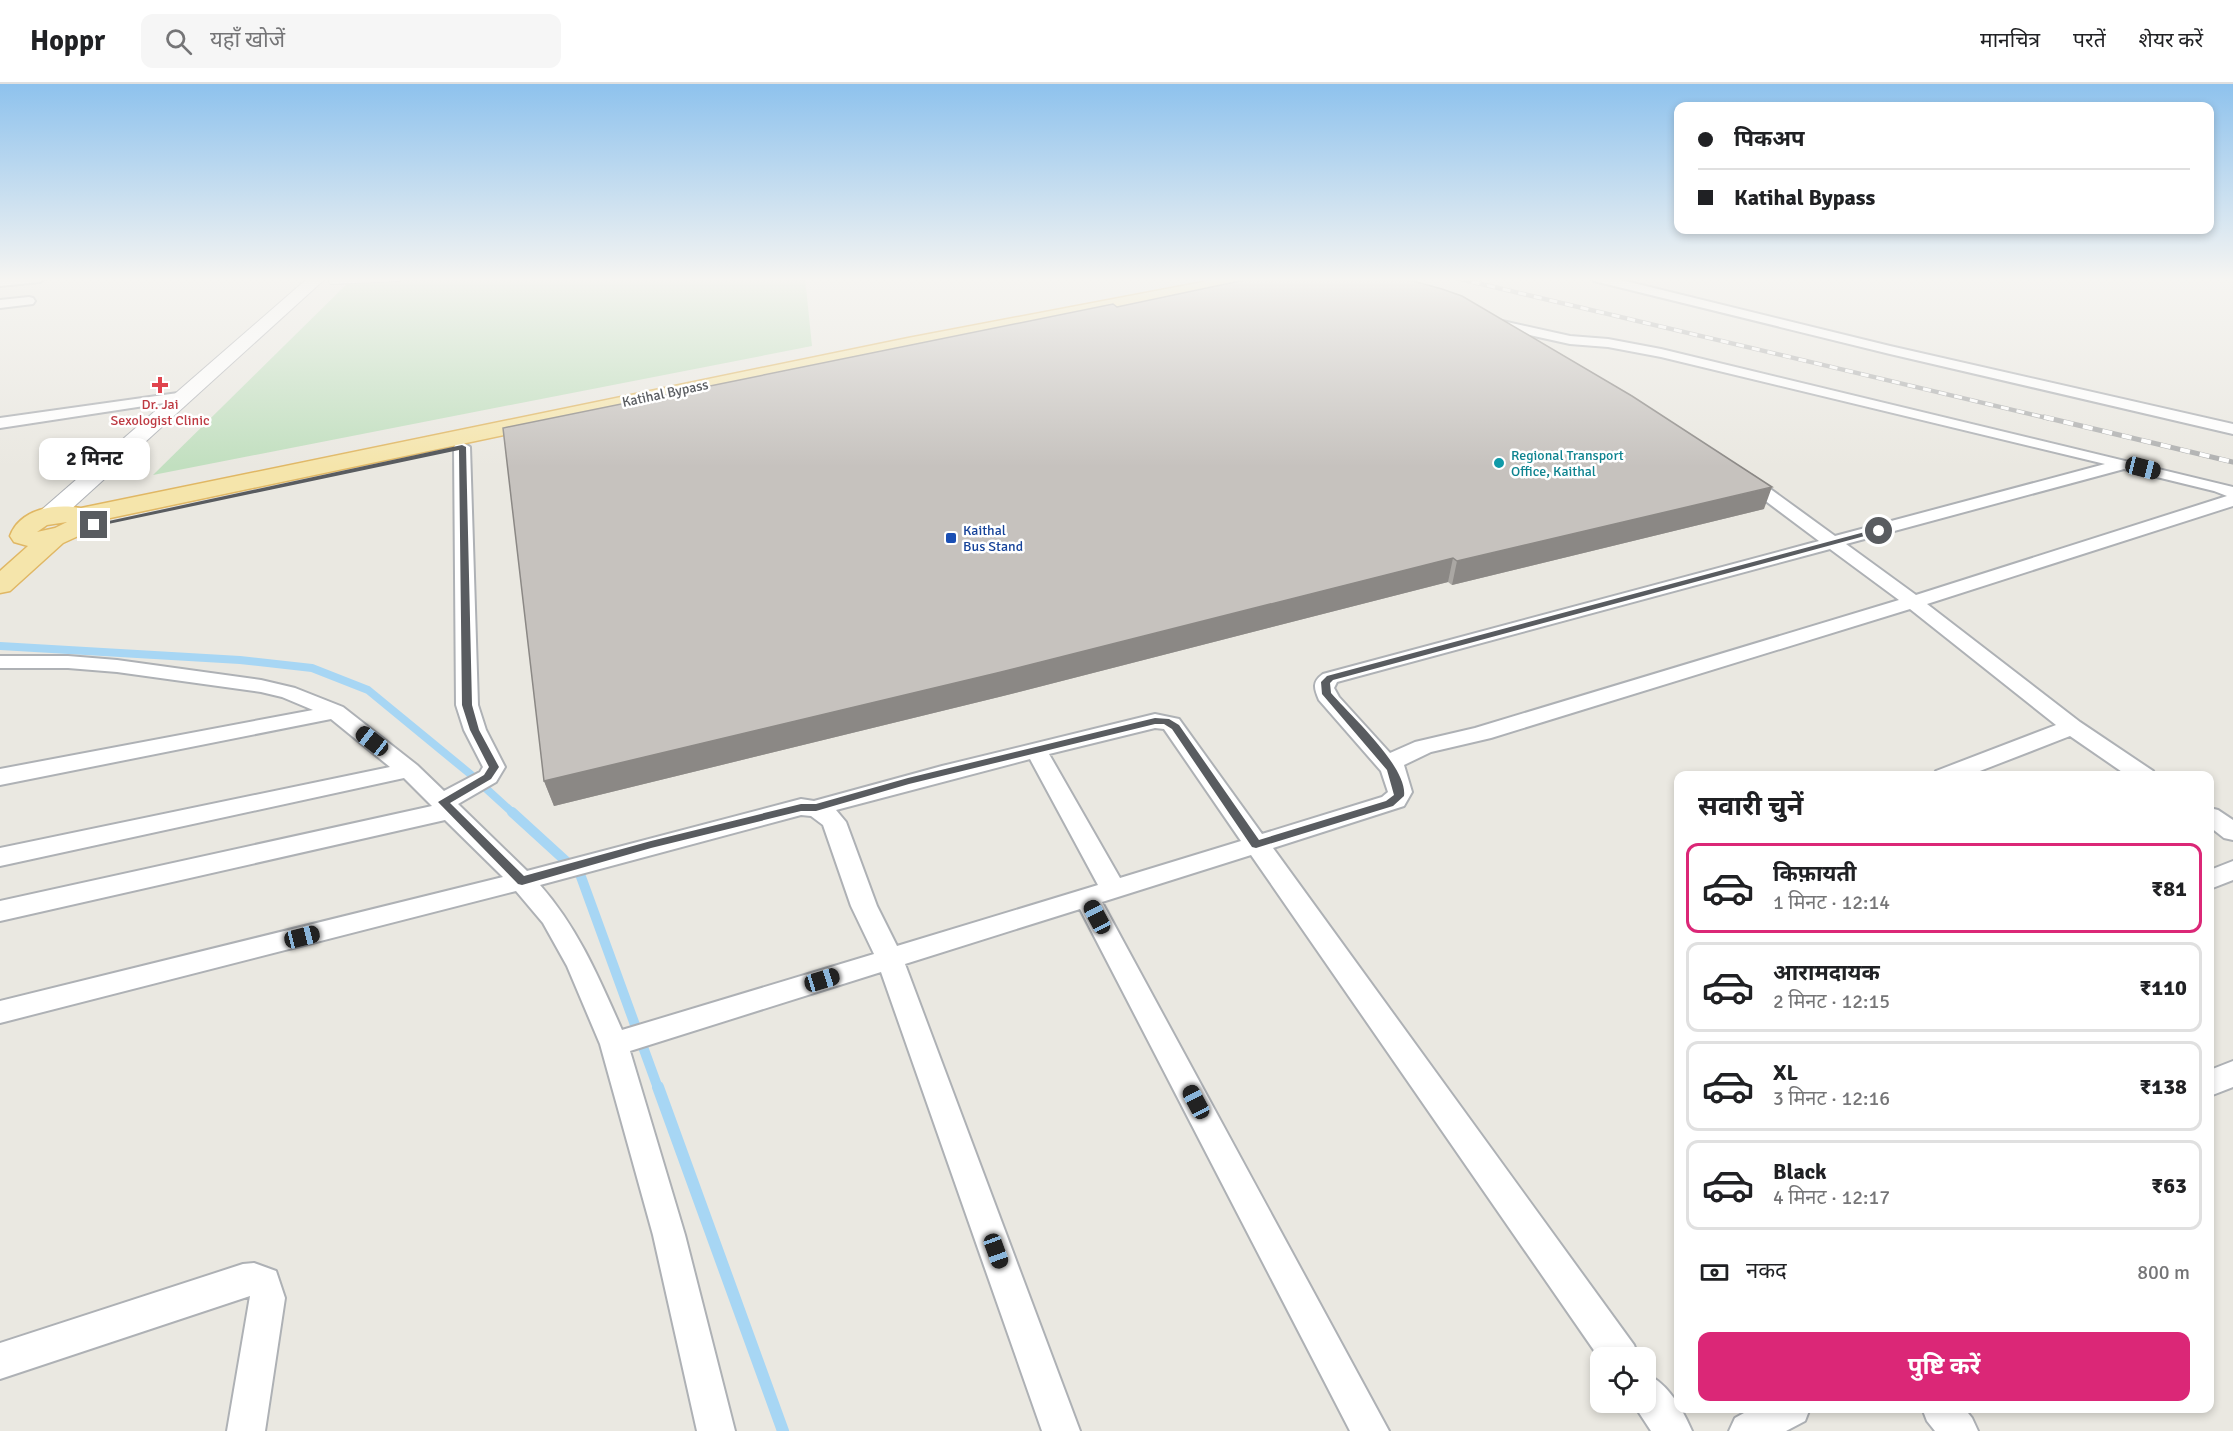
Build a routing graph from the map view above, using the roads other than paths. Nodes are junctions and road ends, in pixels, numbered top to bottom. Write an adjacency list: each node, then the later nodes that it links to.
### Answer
1 (253, 341): 9 (main road)
2 (260, 341): 16 (main road)
3 (924, 341): 16 (main road, Katihal Bypass)
4 (973, 341): 12 (main road, Katihal Bypass)
5 (1524, 341): 8 (street)
6 (1581, 341): 13 (street)
7 (1853, 341): 11 (street)
8 (1551, 357)
9 (185, 396): 10 (street); 16 (main road)
10 (0, 423)
11 (2233, 429)
12 (462, 447): 16 (main road, Katihal Bypass); 32 (street)
13 (2124, 464): 15 (street); 18 (street)
14 (1728, 466): 18 (street)
15 (2232, 494): 22 (street)
16 (52, 527): 17 (main road, Katihal Bypass); 19 (main road); 20 (main road); 21 (main road)
17 (0, 531)
18 (1834, 543): 22 (street); 27 (street)
19 (0, 544)
20 (0, 564)
21 (0, 585)
22 (1913, 602): 25 (street); 27 (street)
23 (0, 662): 24 (street)
24 (335, 712): 28 (street); 31 (street)
25 (2072, 727): 29 (street); 30 (street)
26 (1036, 750): 33 (street); 36 (street); 41 (street)
27 (1392, 769): 36 (street)
28 (409, 770): 32 (street); 37 (street)
29 (1957, 771)
30 (2138, 771)
31 (0, 777)
32 (453, 801): 39 (street); 42 (street)
33 (816, 808): 39 (street); 43 (street)
34 (2214, 819): 35 (street)
35 (2233, 832)
36 (1256, 845): 41 (street); 48 (street)
37 (0, 857)
38 (2233, 870): 40 (street)
39 (536, 877): 44 (street); 45 (street)
40 (2214, 878)
41 (1099, 893): 43 (street); 56 (street)
42 (0, 911)
43 (890, 959): 45 (street); 55 (street)
44 (0, 1012)
45 (623, 1041): 54 (street)
46 (2233, 1073): 47 (street)
47 (2214, 1082)
48 (1613, 1347)
49 (0, 1361): 53 (street)
50 (1656, 1406): 57 (street)
51 (1782, 1413): 58 (street)
52 (1944, 1413): 59 (street)
53 (246, 1431)
54 (716, 1431)
55 (1062, 1431)
56 (1370, 1431)
57 (1673, 1431)
58 (1748, 1431)
59 (1959, 1431)

